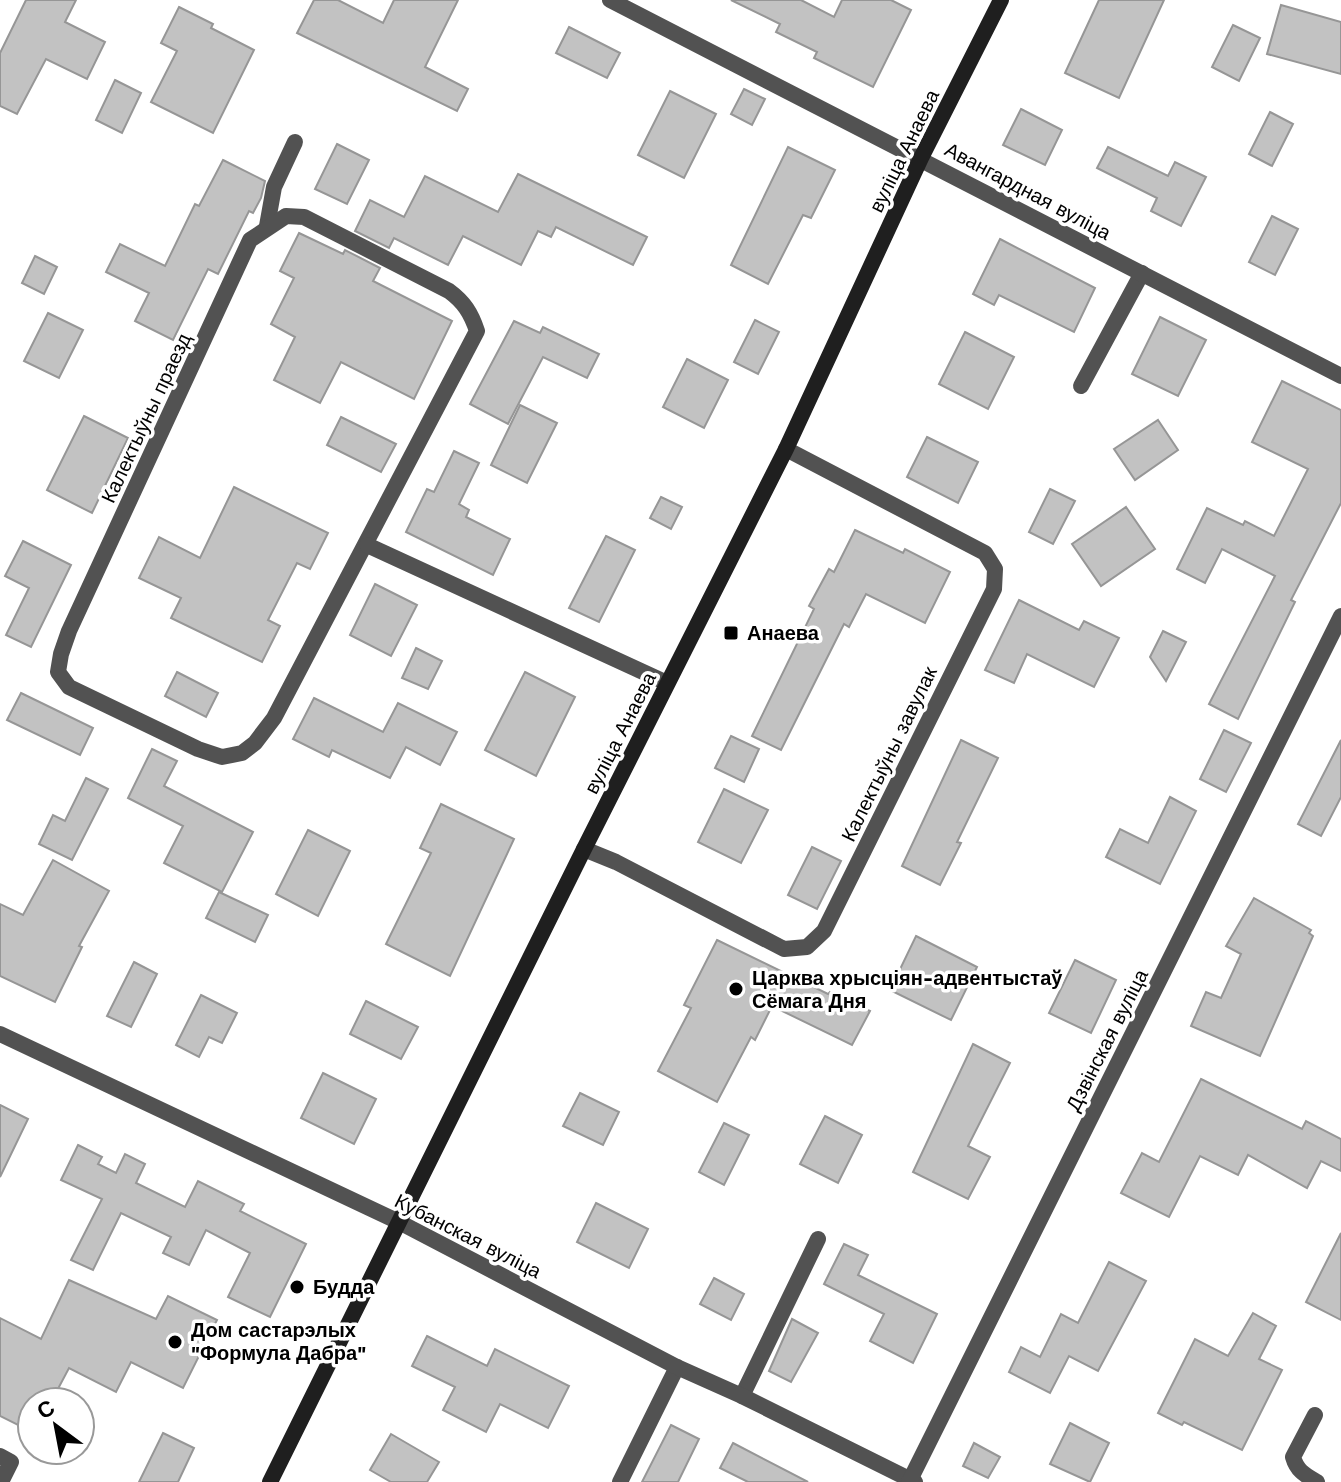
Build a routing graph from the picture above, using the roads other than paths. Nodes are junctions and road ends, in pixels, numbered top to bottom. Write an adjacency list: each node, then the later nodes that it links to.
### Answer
1 (610, 0): 4 (street, Авангардная вуліца)
2 (1001, 0): 4 (street, вуліца Анаева)
3 (295, 142): 5 (street)
4 (921, 158): 6 (street, Авангардная вуліца); 9 (street, вуліца Анаева)
5 (267, 226): 10 (street, Калектыўны праезд); 10 (street, Калектыўны праезд)
6 (1142, 273): 7 (street, Авангардная вуліца); 8 (street)
7 (1341, 376)
8 (1081, 386)
9 (786, 449): 12 (street, вуліца Анаева); 13 (street, Калектыўны завулак)
10 (367, 545): 12 (street)
11 (1341, 616): 21 (street, Дзвінская вуліца)
12 (667, 683): 13 (street, вуліца Анаева)
13 (584, 849): 15 (street, вуліца Анаева)
14 (0, 1034): 15 (street, Кубанская вуліца)
15 (399, 1222): 17 (street, Кубанская вуліца); 23 (street, вуліца Анаева)
16 (818, 1239): 18 (street)
17 (677, 1367): 18 (street, Кубанская вуліца); 24 (street)
18 (742, 1396): 21 (street, Кубанская вуліца)
19 (1315, 1415): 25 (street)
20 (0, 1456): 22 (street)
21 (911, 1481)
22 (1, 1482)
23 (270, 1482)
24 (620, 1482)
25 (1317, 1482)

